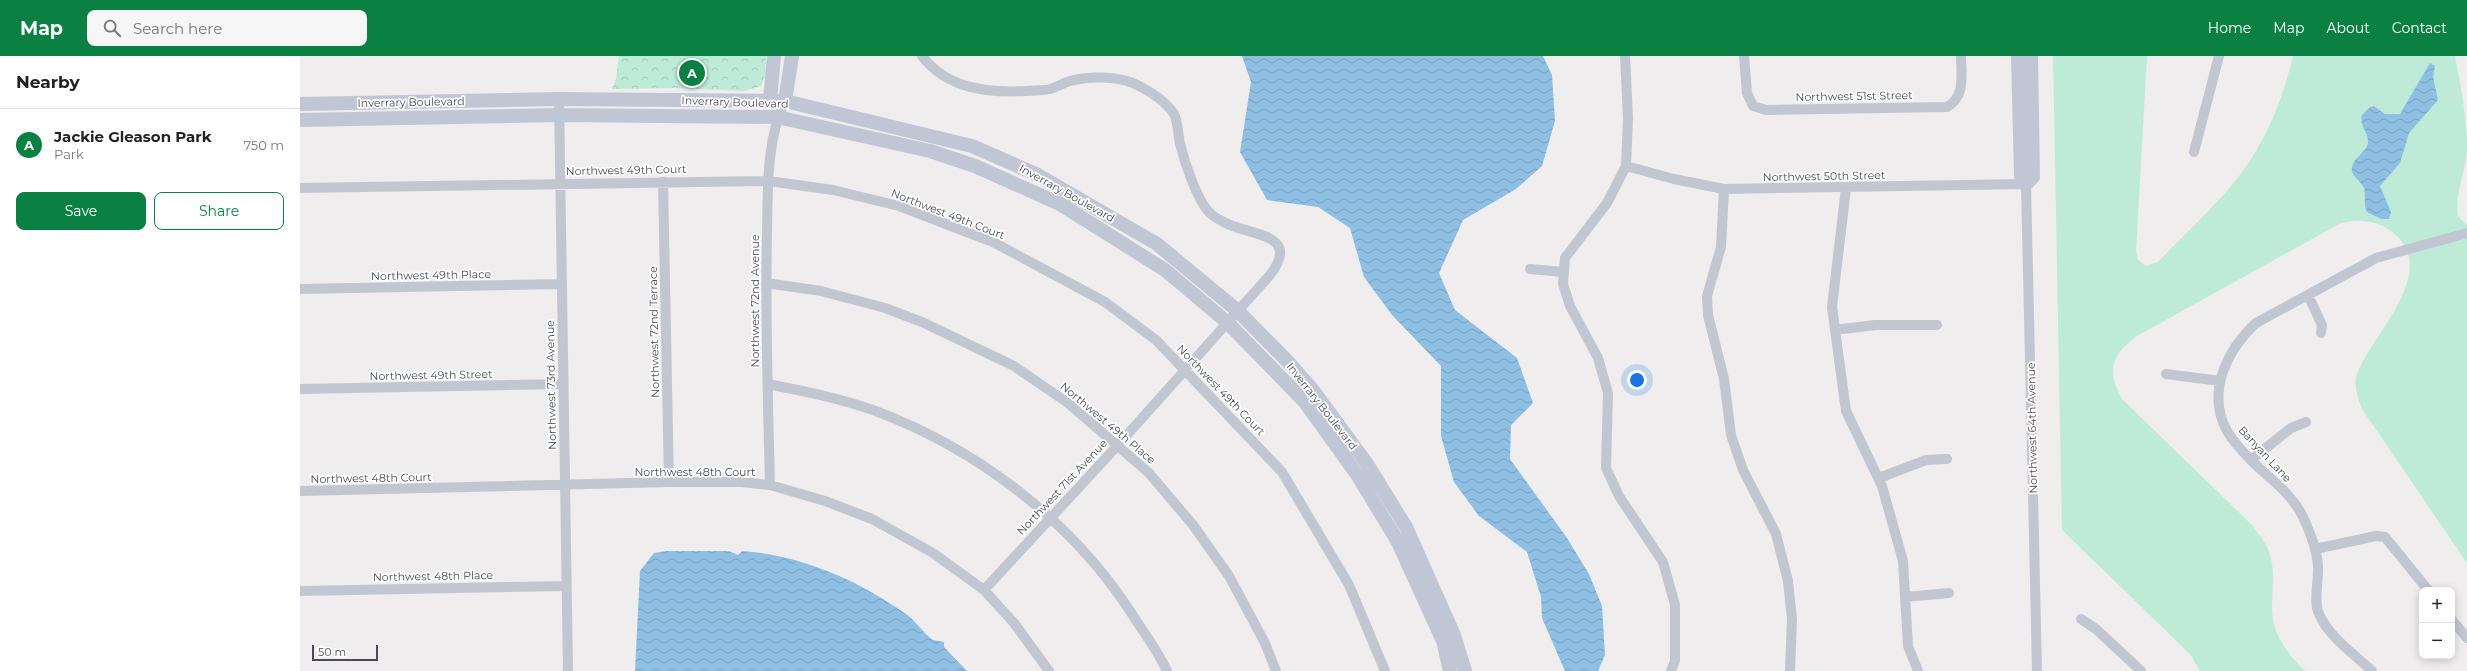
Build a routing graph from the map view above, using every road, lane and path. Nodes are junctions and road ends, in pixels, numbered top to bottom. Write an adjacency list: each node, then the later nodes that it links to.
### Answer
1 (774, 56): 11 (street)
2 (792, 56): 12 (street)
3 (922, 56): 33 (street, Northwest 71st Avenue)
4 (1625, 56): 18 (street)
5 (1744, 56): 6 (street, Northwest 51st Street)
6 (1961, 56)
7 (2018, 56): 22 (street, Northwest 64th Avenue)
8 (2031, 56): 22 (street, Northwest 64th Avenue)
9 (2219, 56): 17 (street)
10 (559, 100): 11 (street, Inverrary Boulevard); 13 (street, Inverrary Boulevard); 14 (street, Northwest 73rd Avenue)
11 (770, 100): 12 (street, Inverrary Boulevard); 15 (street)
12 (785, 101): 15 (street, Northwest 72nd Avenue); 33 (street, Inverrary Boulevard)
13 (300, 104)
14 (559, 115): 15 (street, Inverrary Boulevard); 16 (street, Inverrary Boulevard); 21 (street, Northwest 73rd Avenue)
15 (777, 117): 19 (street, Northwest 72nd Avenue); 34 (street, Inverrary Boulevard)
16 (300, 120)
17 (2194, 152)
18 (1626, 166): 25 (street, Northwest 50th Street); 28 (street)
19 (768, 181): 20 (street, Northwest 49th Court); 29 (street, Northwest 72nd Avenue); 38 (street, Northwest 49th Court)
20 (663, 182): 21 (street, Northwest 49th Court); 49 (street, Northwest 72nd Terrace)
21 (559, 183): 23 (street, Northwest 49th Court); 30 (street, Northwest 73rd Avenue)
22 (2026, 184): 24 (street, Northwest 50th Street); 74 (street, Northwest 64th Avenue)
23 (300, 188)
24 (1846, 188): 25 (street, Northwest 50th Street); 36 (street)
25 (1724, 189): 72 (street)
26 (2467, 233): 32 (street, Banyan Lane)
27 (1530, 269): 28 (street)
28 (1564, 272): 71 (street)
29 (766, 283): 42 (street, Northwest 72nd Avenue); 45 (street, Northwest 49th Place)
30 (562, 284): 31 (street, Northwest 49th Place); 41 (street, Northwest 73rd Avenue)
31 (300, 289)
32 (2308, 296): 37 (street); 40 (street, Banyan Lane)
33 (1238, 311): 34 (street, Northwest 71st Avenue); 70 (street, Inverrary Boulevard)
34 (1228, 323): 38 (street, Northwest 71st Avenue); 69 (street, Inverrary Boulevard)
35 (1937, 325): 36 (street)
36 (1835, 330): 48 (street)
37 (2321, 333)
38 (1186, 369): 45 (street, Northwest 71st Avenue); 68 (street, Northwest 49th Court)
39 (2166, 374): 40 (street)
40 (2220, 381): 47 (street, Banyan Lane)
41 (563, 384): 43 (street, Northwest 49th Street); 51 (street, Northwest 73rd Avenue)
42 (768, 384): 50 (street, Northwest 72nd Avenue); 53 (street)
43 (300, 389)
44 (2306, 422): 47 (street)
45 (1118, 445): 53 (street, Northwest 71st Avenue); 67 (street, Northwest 49th Place)
46 (1947, 459): 48 (street)
47 (2250, 460): 54 (street, Banyan Lane)
48 (1879, 478): 60 (street)
49 (669, 482): 50 (street, Northwest 48th Court); 51 (street, Northwest 48th Court)
50 (770, 485): 57 (street, Northwest 48th Court)
51 (565, 486): 52 (street, Northwest 48th Court); 55 (street, Northwest 73rd Avenue)
52 (300, 491)
53 (1050, 516): 57 (street, Northwest 71st Avenue); 66 (street)
54 (2315, 549): 56 (street); 76 (street, Banyan Lane)
55 (566, 586): 58 (street, Northwest 48th Place); 64 (street, Northwest 73rd Avenue)
56 (2426, 587)
57 (984, 590): 65 (street, Northwest 48th Court)
58 (300, 591)
59 (1949, 593): 60 (street)
60 (1905, 597): 73 (street)
61 (2081, 619): 75 (street)
62 (2454, 623): 63 (street)
63 (2467, 638)
64 (568, 671)
65 (1049, 671)
66 (1167, 671)
67 (1276, 671)
68 (1385, 671)
69 (1450, 671)
70 (1465, 671)
71 (1671, 671)
72 (1790, 671)
73 (1918, 671)
74 (2037, 671)
75 (2141, 671)
76 (2372, 671)

